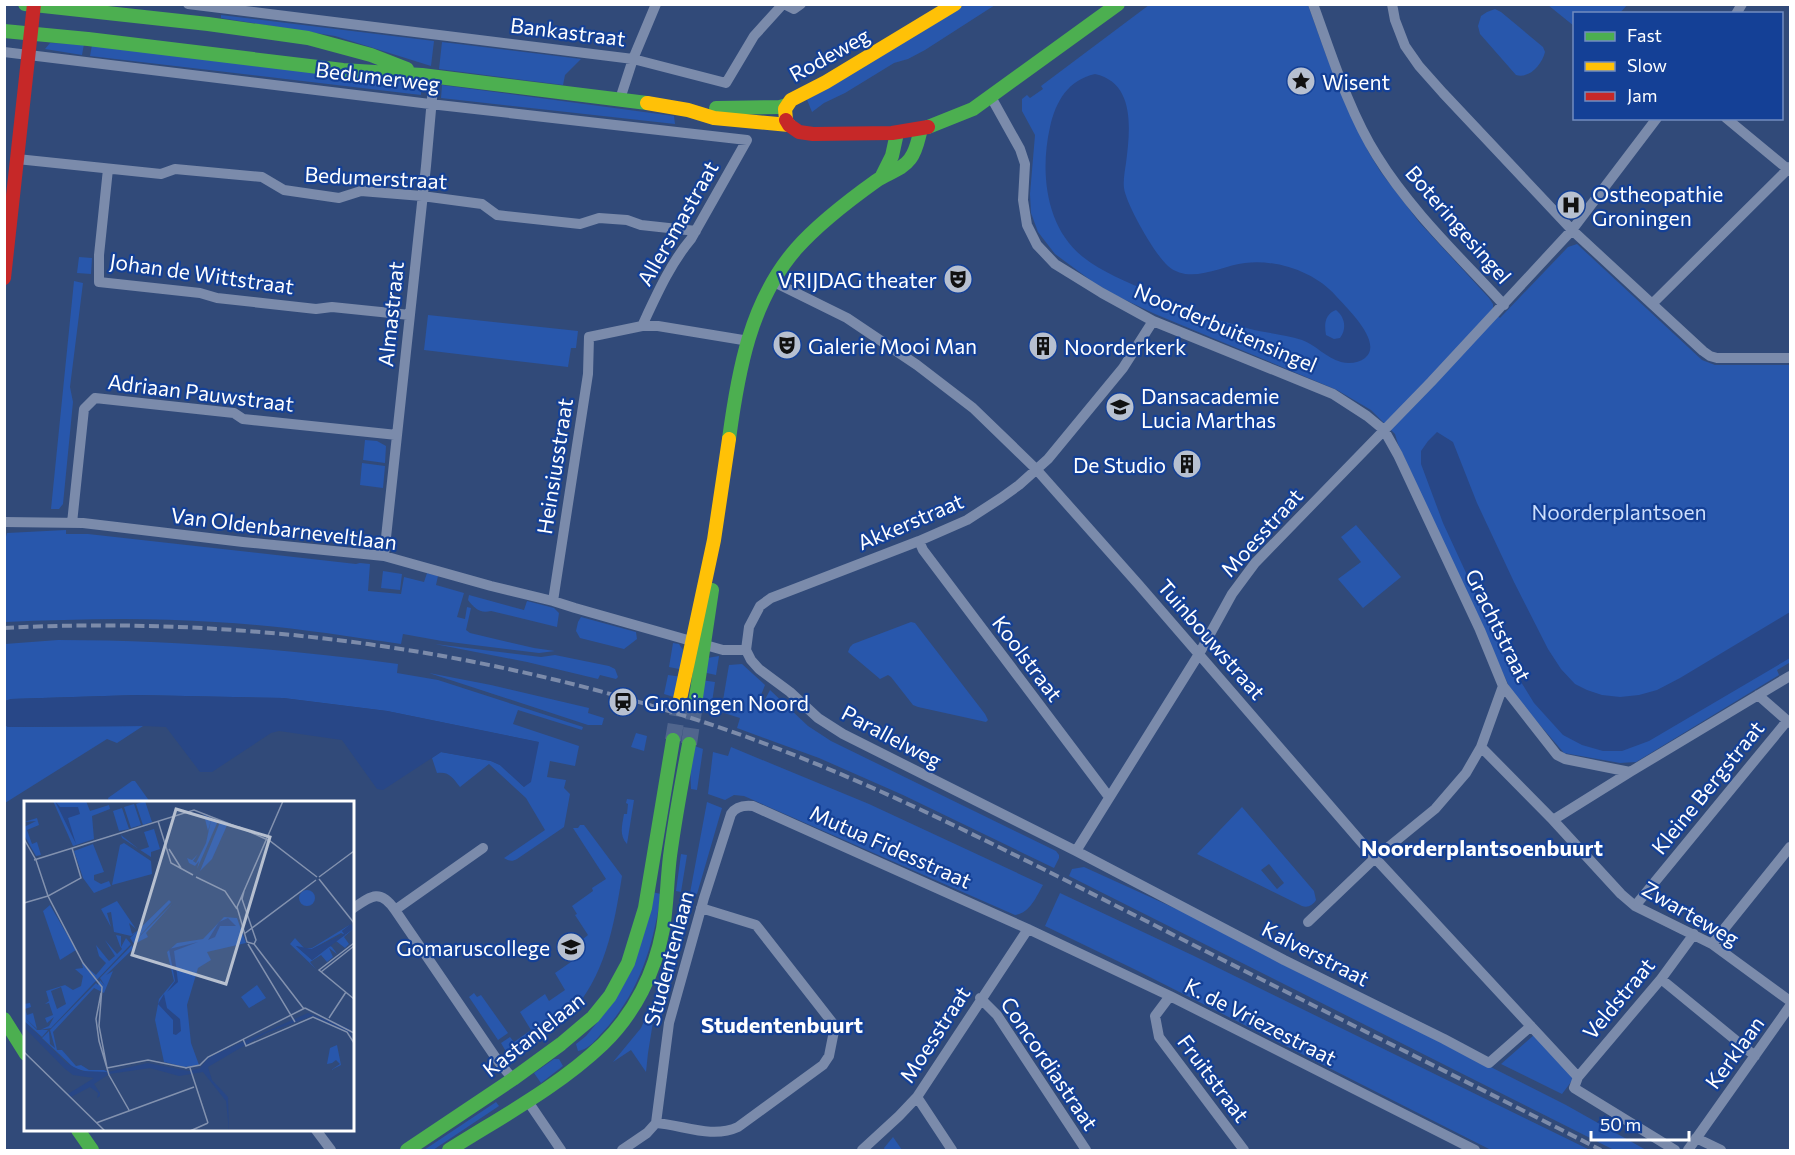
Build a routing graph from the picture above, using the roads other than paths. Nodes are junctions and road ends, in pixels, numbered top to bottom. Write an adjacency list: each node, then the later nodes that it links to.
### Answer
1 (188, 4): 14 (street, Bankastraat)
2 (656, 4): 14 (street)
3 (784, 4): 4 (street); 14 (street, Bankastraat)
4 (801, 4)
5 (955, 4): 19 (main road, Rodeweg)
6 (1118, 4): 16 (main road, Bedumerweg)
7 (1313, 4): 38 (street, Boteringesingel)
8 (1392, 4): 34 (street)
9 (38, 5): 11 (main road); 15 (main road, Bedumerweg)
10 (4, 31): 11 (main road, Bedumerweg)
11 (31, 33): 13 (main road); 15 (main road, Bedumerweg)
12 (4, 52): 13 (street, Bedumerweg)
13 (29, 55): 18 (street, Bedumerweg); 27 (main road)
14 (633, 59): 17 (street)
15 (428, 76): 17 (main road, Bedumerweg); 18 (street, Almastraat)
16 (991, 97): 24 (main road, Bedumerweg); 40 (street, Noorderbuitensingel)
17 (620, 99): 20 (main road, Bedumerweg)
18 (430, 104): 26 (street, Bedumerweg); 32 (street, Almastraat)
19 (787, 105): 20 (main road, Bedumerweg); 23 (main road)
20 (688, 110): 23 (main road, Bedumerweg)
21 (1655, 120): 34 (street, Moesstraat)
22 (1729, 120): 29 (street)
23 (789, 125): 25 (main road, Bedumerweg)
24 (921, 129): 25 (main road, Bedumerweg); 30 (main road)
25 (897, 133): 30 (main road)
26 (747, 140): 33 (street, Allersmastraat)
27 (17, 159): 28 (street, Bedumerstraat); 31 (main road)
28 (108, 169): 32 (street, Bedumerstraat); 39 (street, Johan de Wittstraat)
29 (1790, 169): 37 (street)
30 (882, 177): 36 (main road)
31 (10, 178): 35 (main road)
32 (422, 196): 33 (street, Bedumerstraat); 39 (street, Almastraat)
33 (696, 231): 41 (street, Allersmastraat)
34 (1572, 231): 37 (street); 38 (street, Moesstraat)
35 (4, 278)
36 (772, 281): 42 (main road); 46 (street, Tuinbouwstraat)
37 (1652, 304): 43 (street)
38 (1504, 305): 44 (street, Moesstraat)
39 (409, 318): 45 (street, Almastraat)
40 (1153, 321): 44 (street, Noorderbuitensingel); 46 (street, Akkerstraat)
41 (642, 326): 42 (street); 51 (street, Heinsiusstraat)
42 (748, 341): 52 (main road)
43 (1791, 358)
44 (1384, 430): 54 (street, Moesstraat); 56 (street, Grachtstraat)
45 (397, 435): 48 (street, Adriaan Pauwstraat); 50 (street, Almastraat)
46 (1036, 469): 49 (street, Akkerstraat); 54 (street, Tuinbouwstraat)
47 (4, 522): 48 (street, Van Oldenbarneveltlaan)
48 (72, 524): 50 (street, Van Oldenbarneveltlaan)
49 (919, 541): 53 (street, Akkerstraat); 65 (street, Koolstraat)
50 (384, 556): 51 (street, Van Oldenbarneveltlaan)
51 (553, 601): 52 (street, Van Oldenbarneveltlaan)
52 (698, 643): 53 (street); 58 (main road); 59 (main road)
53 (746, 650): 70 (street, Parallelweg)
54 (1199, 654): 65 (street, Moesstraat); 71 (street, Tuinbouwstraat)
55 (1791, 676): 57 (street)
56 (1503, 686): 63 (street); 64 (street, Grachtstraat)
57 (1758, 695): 60 (street); 64 (street)
58 (680, 699)
59 (695, 704)
60 (1789, 722): 72 (street, Kleine Bergstraat)
61 (674, 740): 91 (main road, Kastanjelaan)
62 (689, 744): 93 (main road)
63 (1481, 747): 67 (street, Zwarteweg); 71 (street)
64 (1630, 772): 67 (street)
65 (1109, 798): 70 (street, Moesstraat)
66 (737, 808): 74 (street, Studentenlaan); 77 (street, Mutua Fidesstraat)
67 (1553, 820): 72 (street, Zwarteweg)
68 (1791, 847): 79 (street)
69 (483, 848): 75 (street)
70 (1076, 851): 86 (street, Kalverstraat)
71 (1375, 858): 76 (street); 86 (street, Tuinbouwstraat)
72 (1635, 906): 78 (street, Zwarteweg)
73 (354, 908): 75 (street)
74 (701, 908): 94 (street, Studentenlaan); 94 (street)
75 (395, 910): 91 (street)
76 (1308, 922)
77 (1028, 928): 81 (street, K. de Vriezestraat); 82 (street, Moesstraat)
78 (1694, 934): 79 (street, Zwarteweg); 80 (street, Veldstraat)
79 (1712, 944): 83 (street, Zwarteweg)
80 (1661, 979): 89 (street); 90 (street, Veldstraat)
81 (1170, 996): 107 (street, Fruitstraat); 108 (street, K. de Vriezestraat)
82 (980, 998): 92 (street, Moesstraat); 106 (street, Concordiastraat)
83 (1791, 1001)
84 (1791, 1006): 89 (street, Kerklaan)
85 (4, 1019): 88 (main road)
86 (1532, 1026): 90 (street, Tuinbouwstraat)
87 (4, 1031): 88 (main road)
88 (24, 1052)
89 (1755, 1056): 97 (street, Kerklaan)
90 (1578, 1077): 109 (street, Veldstraat)
91 (513, 1079): 93 (main road); 100 (main road, Kastanjelaan)
92 (917, 1097): 104 (street, Moesstraat); 105 (street)
93 (527, 1100): 101 (main road); 102 (street)
94 (656, 1123): 103 (street)
95 (79, 1131): 98 (main road)
96 (317, 1131): 99 (street)
97 (1696, 1138): 110 (street, Kerklaan); 111 (street)
98 (92, 1150)
99 (331, 1150)
100 (407, 1150)
101 (449, 1150)
102 (561, 1150)
103 (622, 1150)
104 (862, 1150)
105 (952, 1150)
106 (1086, 1150)
107 (1244, 1150)
108 (1476, 1150)
109 (1675, 1150)
110 (1688, 1150)
111 (1721, 1150)

